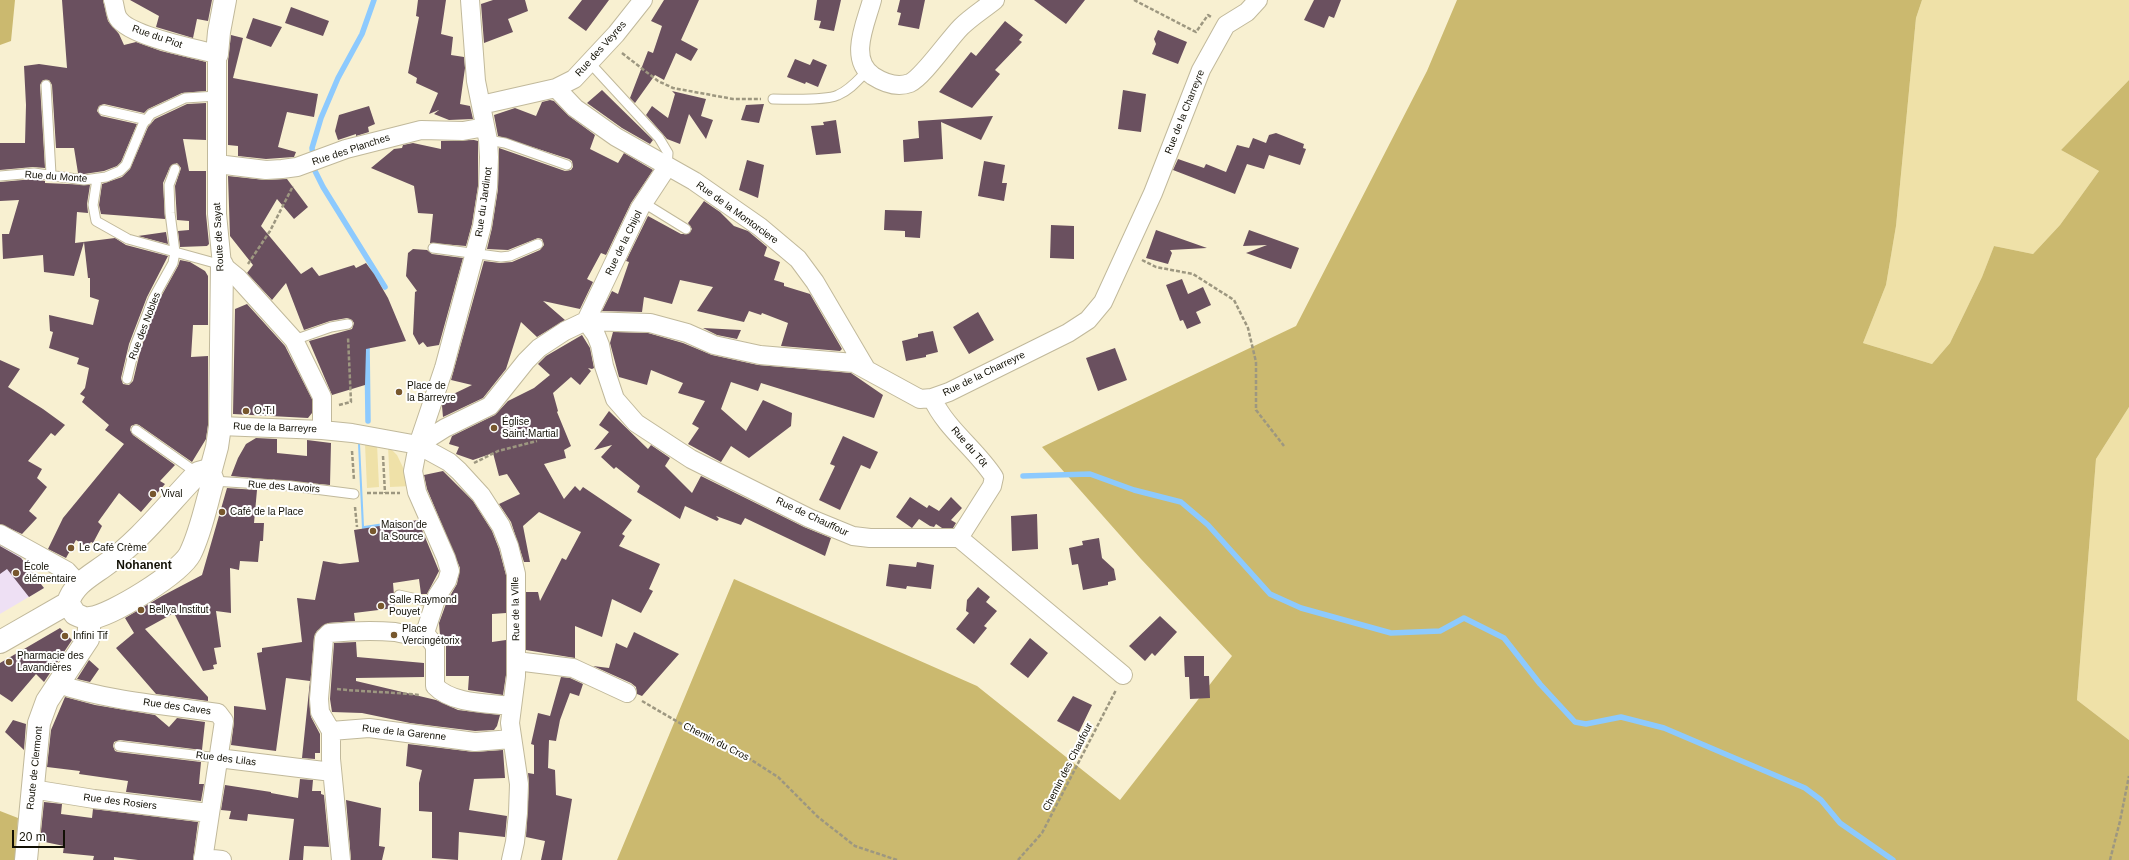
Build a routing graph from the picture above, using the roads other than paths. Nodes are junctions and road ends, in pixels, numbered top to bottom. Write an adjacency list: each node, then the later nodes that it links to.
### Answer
1 (113, 0): 8 (street, Rue du Piot)
2 (225, 0): 8 (street, Route de Sayat)
3 (470, 0): 15 (street, Rue du Jardinot)
4 (643, 0): 9 (street, Rue des Veyres)
5 (872, 0): 10 (street)
6 (995, 0): 10 (street)
7 (1258, 0): 38 (street, Rue de la Charreyre)
8 (217, 54): 13 (street, Route de Sayat)
9 (590, 63): 12 (street, Rue des Veyres); 21 (lane)
10 (867, 71): 14 (lane)
11 (46, 86): 23 (lane)
12 (556, 88): 15 (street, Rue des Veyres); 21 (street, Rue de la Montorciere)
13 (217, 96): 17 (lane, Rue du Monte); 19 (street, Route de Sayat)
14 (773, 99)
15 (481, 105): 18 (street, Rue du Jardinot)
16 (102, 110): 17 (lane)
17 (147, 120): 25 (lane, Rue du Monte)
18 (486, 134): 19 (street, Rue des Planches); 20 (lane); 31 (street, Rue du Jardinot)
19 (217, 164): 32 (street, Route de Sayat)
20 (567, 165)
21 (667, 167): 26 (street, Rue de la Chijol); 36 (street, Rue de la Montorciere)
22 (175, 169): 30 (lane)
23 (52, 174): 24 (lane, Rue du Monte); 25 (lane, Rue du Monte)
24 (0, 176)
25 (96, 179): 30 (lane)
26 (644, 203): 27 (lane); 33 (street, Rue de la Chijol)
27 (686, 229)
28 (538, 244): 31 (lane)
29 (434, 248): 31 (lane)
30 (175, 252): 32 (lane); 37 (lane, Rue des Nobles)
31 (475, 253): 42 (street, Rue du Jardinot)
32 (230, 271): 35 (street, Rue de la Barreyre); 39 (street, Route de Sayat)
33 (586, 321): 36 (street, Rue de la Charreyre); 42 (street, Rue de la Charreyre); 46 (street, Rue de Chauffour)
34 (348, 324): 35 (lane)
35 (294, 340): 41 (street, Rue de la Barreyre)
36 (865, 367): 38 (street, Rue de la Charreyre)
37 (127, 379)
38 (932, 398): 46 (street, Rue du Tôt)
39 (220, 426): 41 (street, Rue de la Barreyre); 43 (street, Route de Sayat)
40 (136, 430): 43 (lane)
41 (322, 430): 42 (street)
42 (418, 445): 50 (street, Rue du Jardinot); 54 (street, Rue de la Ville)
43 (207, 476): 44 (lane, Rue des Lavoirs); 47 (street); 51 (street, Route de Sayat)
44 (354, 494)
45 (0, 534): 47 (street)
46 (959, 538): 55 (street)
47 (79, 584): 49 (street)
48 (399, 595): 50 (lane)
49 (68, 603): 51 (street); 53 (street)
50 (435, 603): 52 (street, Rue du Jardinot)
51 (90, 618): 56 (street, Route de Clermont)
52 (425, 634): 58 (street); 59 (street)
53 (0, 642)
54 (516, 661): 57 (street); 58 (street, Rue de la Ville)
55 (1123, 675)
56 (58, 684): 62 (street, Rue des Caves); 64 (street, Route de Clermont)
57 (627, 693)
58 (511, 706): 60 (street, Rue de la Ville)
59 (331, 730): 60 (street, Rue de la Garenne); 63 (street)
60 (511, 739): 70 (street, Rue de la Ville)
61 (119, 746): 62 (lane, Rue des Lilas)
62 (218, 758): 63 (street, Rue des Lilas); 65 (street, Rue des Caves)
63 (332, 772): 69 (street)
64 (32, 789): 65 (street, Rue des Rosiers); 67 (street, Route de Clermont)
65 (209, 813): 66 (street, Rue des Caves)
66 (203, 859): 68 (street)
67 (26, 860)
68 (222, 860)
69 (341, 860)
70 (511, 860)

